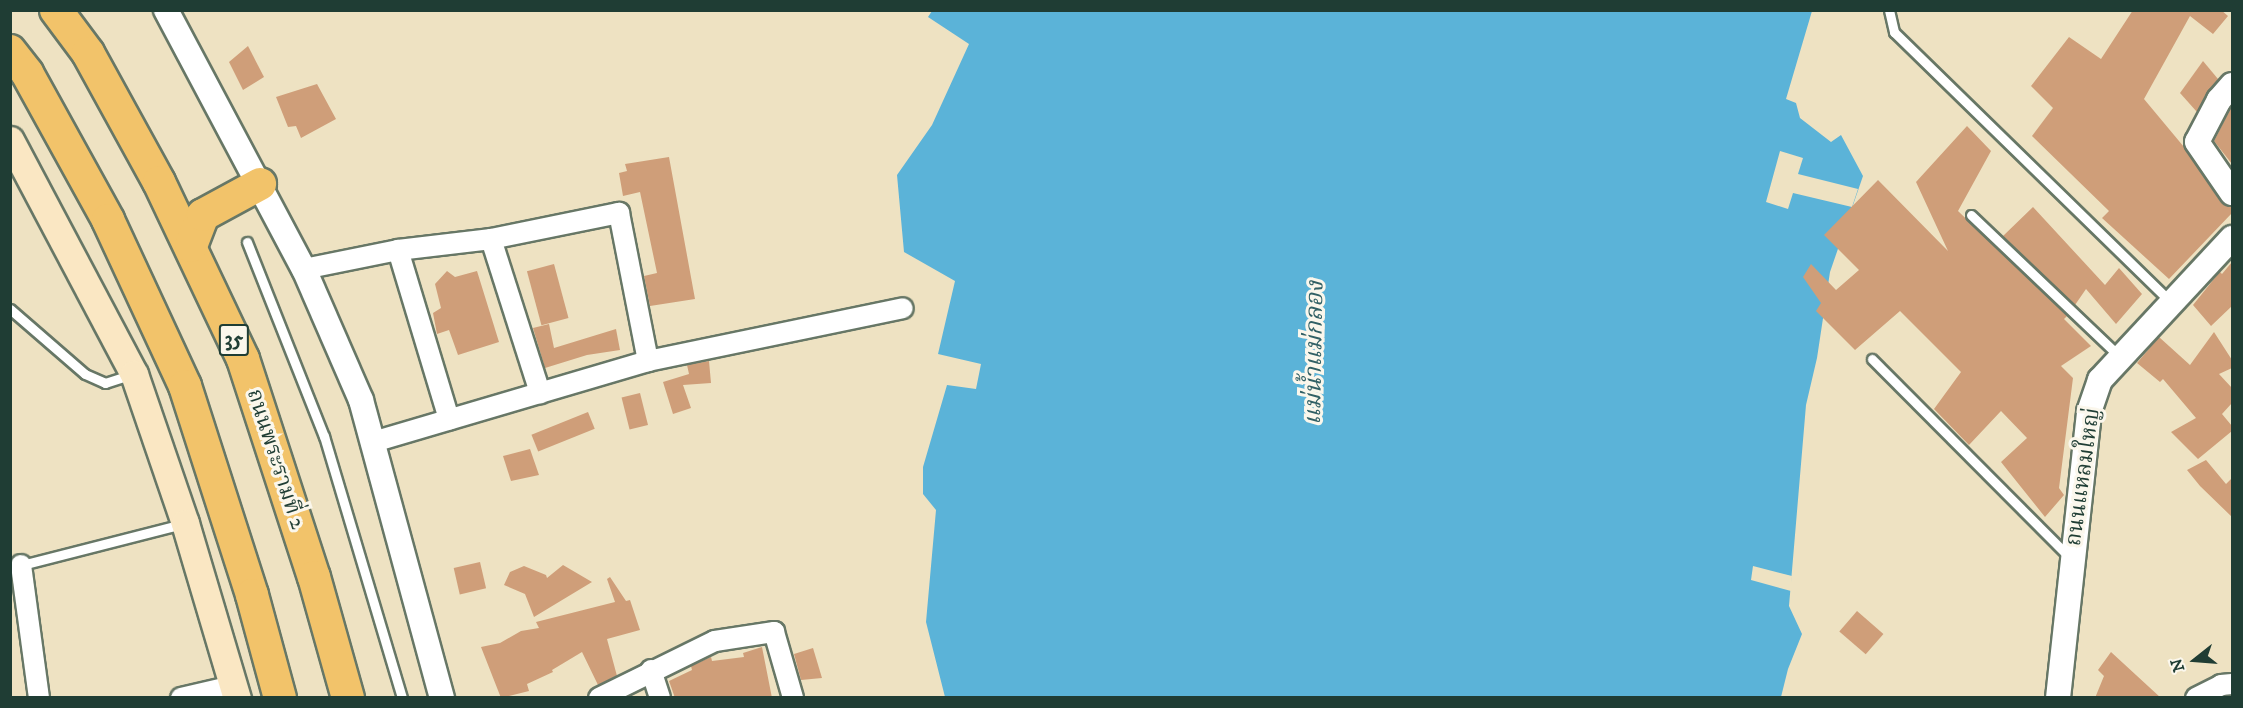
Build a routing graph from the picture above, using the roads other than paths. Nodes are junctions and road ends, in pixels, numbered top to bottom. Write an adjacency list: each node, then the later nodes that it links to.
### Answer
1 (56, 10): 13 (highway, ถนนพระรามที่ 2 / 35)
2 (166, 10): 7 (street)
3 (1889, 10): 16 (lane)
4 (10, 51): 34 (highway)
5 (2232, 85): 8 (street)
6 (10, 140): 22 (main road)
7 (260, 184): 13 (highway); 15 (street)
8 (2232, 193)
9 (1971, 215): 19 (lane)
10 (2232, 238): 16 (street, ถนนแหลมใหญ่)
11 (491, 239): 14 (street); 21 (street); 23 (street)
12 (247, 242): 36 (lane)
13 (191, 246): 35 (highway, ถนนพระรามที่ 2 / 35)
14 (398, 250): 15 (street); 24 (street)
15 (304, 269): 25 (street)
16 (2172, 303): 19 (street, ถนนแหลมใหญ่)
17 (903, 308): 21 (street)
18 (10, 309): 22 (lane)
19 (2121, 357): 27 (street, ถนนแหลมใหญ่)
20 (1872, 359): 27 (lane)
21 (648, 361): 23 (street)
22 (134, 374): 26 (main road)
23 (540, 393): 24 (street)
24 (449, 419): 25 (street)
25 (373, 442): 37 (street)
26 (184, 524): 28 (lane); 31 (main road)
27 (2072, 560): 41 (street, ถนนแหลมใหญ่)
28 (16, 567): 32 (street)
29 (651, 670): 38 (street); 39 (street); 40 (street)
30 (2232, 684): 42 (street)
31 (235, 692): 33 (street)
32 (39, 698)
33 (181, 698)
34 (280, 698)
35 (348, 698)
36 (402, 698)
37 (442, 698)
38 (599, 698)
39 (660, 698)
40 (793, 698)
41 (2058, 698)
42 (2196, 698)

